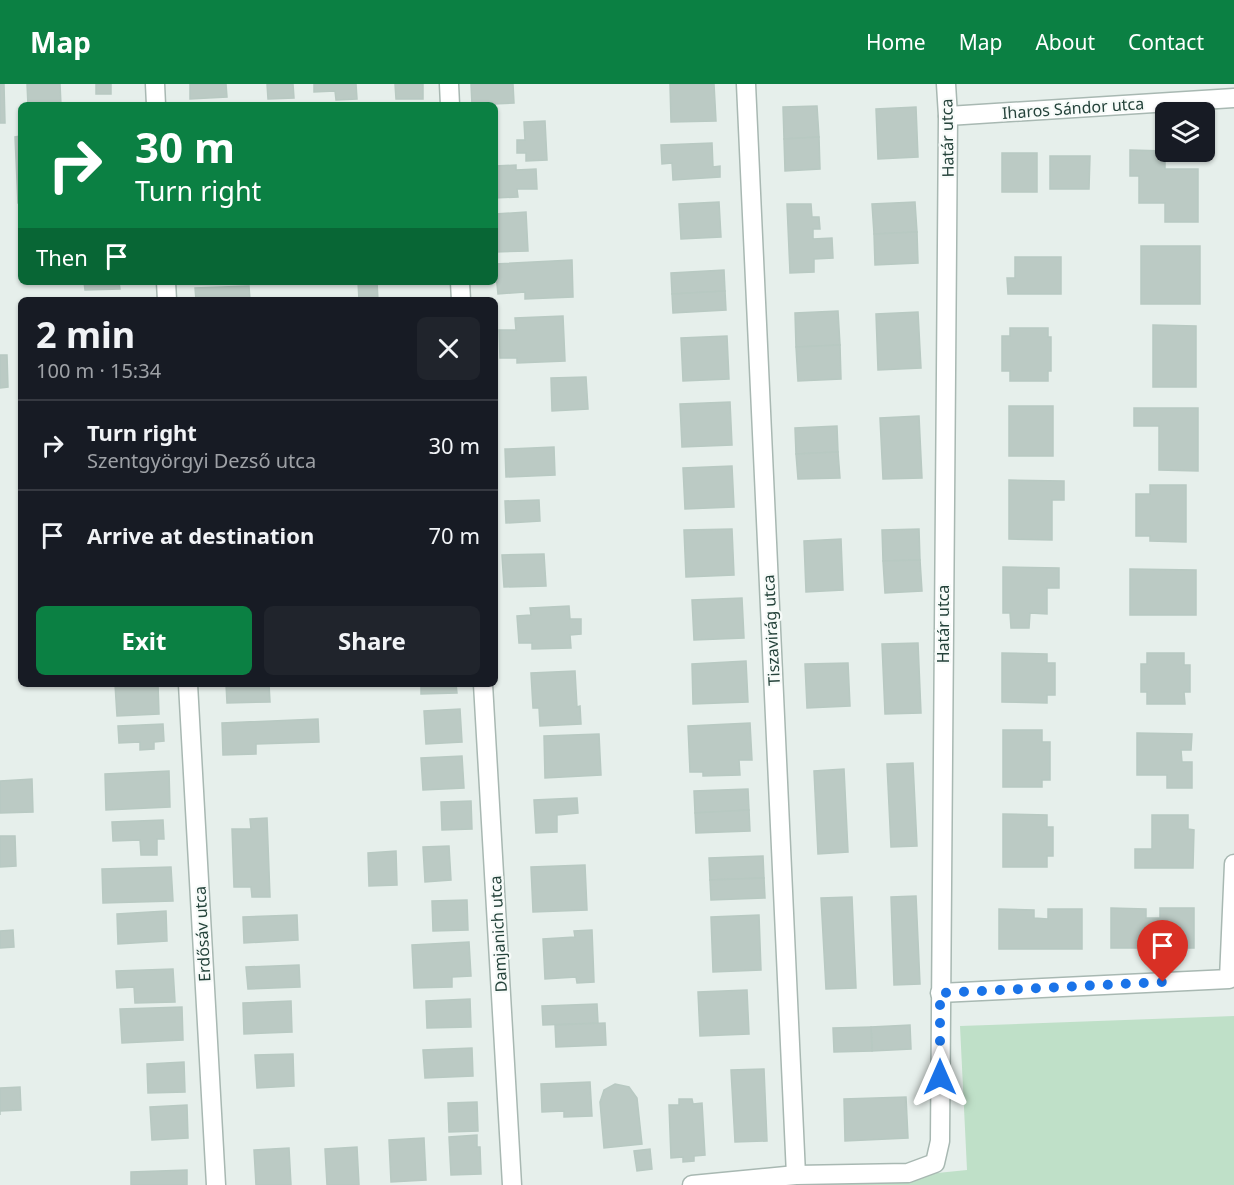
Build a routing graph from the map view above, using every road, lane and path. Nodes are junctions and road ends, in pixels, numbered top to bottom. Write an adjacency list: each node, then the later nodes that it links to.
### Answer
1 (155, 84): 6 (street)
2 (449, 84): 7 (street)
3 (746, 84): 13 (street, Tiszavirág utca)
4 (946, 84): 8 (street, Határ utca)
5 (1234, 98): 8 (street, Iharos Sándor utca)
6 (156, 102)
7 (450, 102)
8 (948, 116): 12 (street, Határ utca)
9 (188, 687): 14 (street, Erdősáv utca)
10 (483, 687): 15 (street, Damjanich utca)
11 (1234, 864): 12 (street)
12 (940, 993): 13 (street, Határ utca)
13 (796, 1175): 16 (street)
14 (216, 1185)
15 (512, 1185)
16 (692, 1185)

